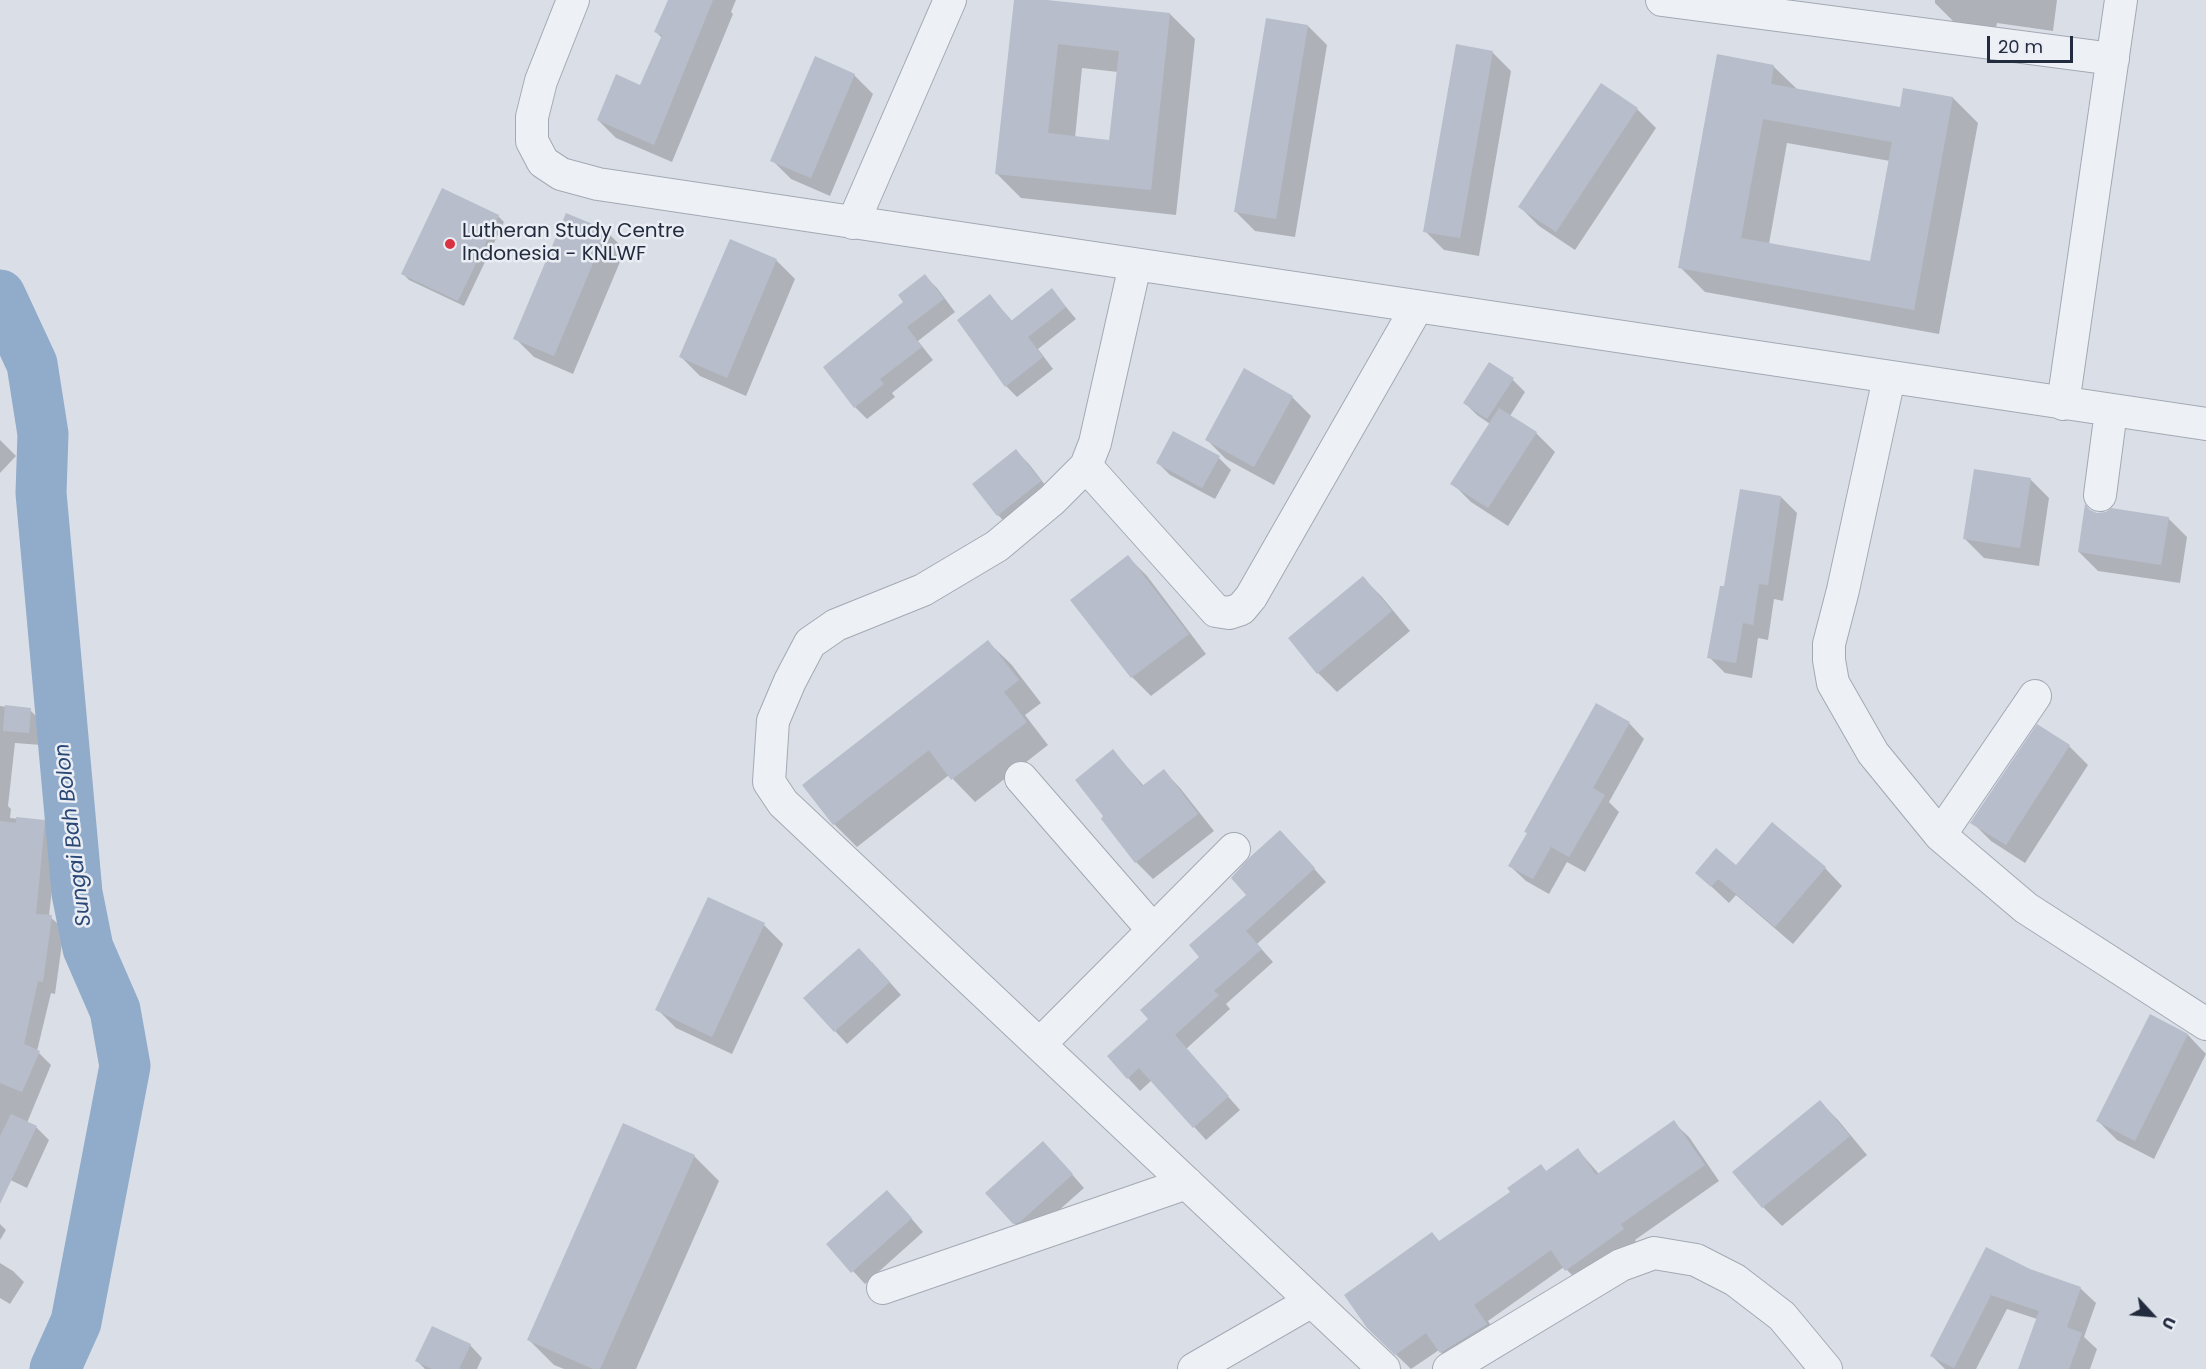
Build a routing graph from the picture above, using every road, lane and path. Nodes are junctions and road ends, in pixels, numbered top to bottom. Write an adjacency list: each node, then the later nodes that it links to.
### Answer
1 (573, 0): 6 (lane)
2 (950, 0): 6 (lane)
3 (1662, 0): 5 (lane)
4 (2121, 0): 5 (lane)
5 (2113, 59): 10 (lane)
6 (853, 223): 7 (lane)
7 (1135, 265): 8 (lane); 13 (lane)
8 (1417, 307): 9 (lane); 13 (lane)
9 (1889, 378): 10 (lane); 17 (lane)
10 (2063, 404): 11 (lane)
11 (2112, 411): 12 (lane); 14 (lane)
12 (2206, 424)
13 (1086, 466): 21 (lane)
14 (2100, 495)
15 (2035, 696): 17 (lane)
16 (1021, 778): 19 (lane)
17 (1940, 835): 20 (lane)
18 (1234, 849): 19 (lane)
19 (1153, 930): 21 (lane)
20 (2206, 1024)
21 (1040, 1044): 22 (lane)
22 (1187, 1183): 23 (lane); 24 (lane)
23 (883, 1288)
24 (1312, 1301): 25 (lane); 26 (lane)
25 (1194, 1369)
26 (1384, 1369)
27 (1449, 1369): 28 (lane)
28 (1826, 1369)

